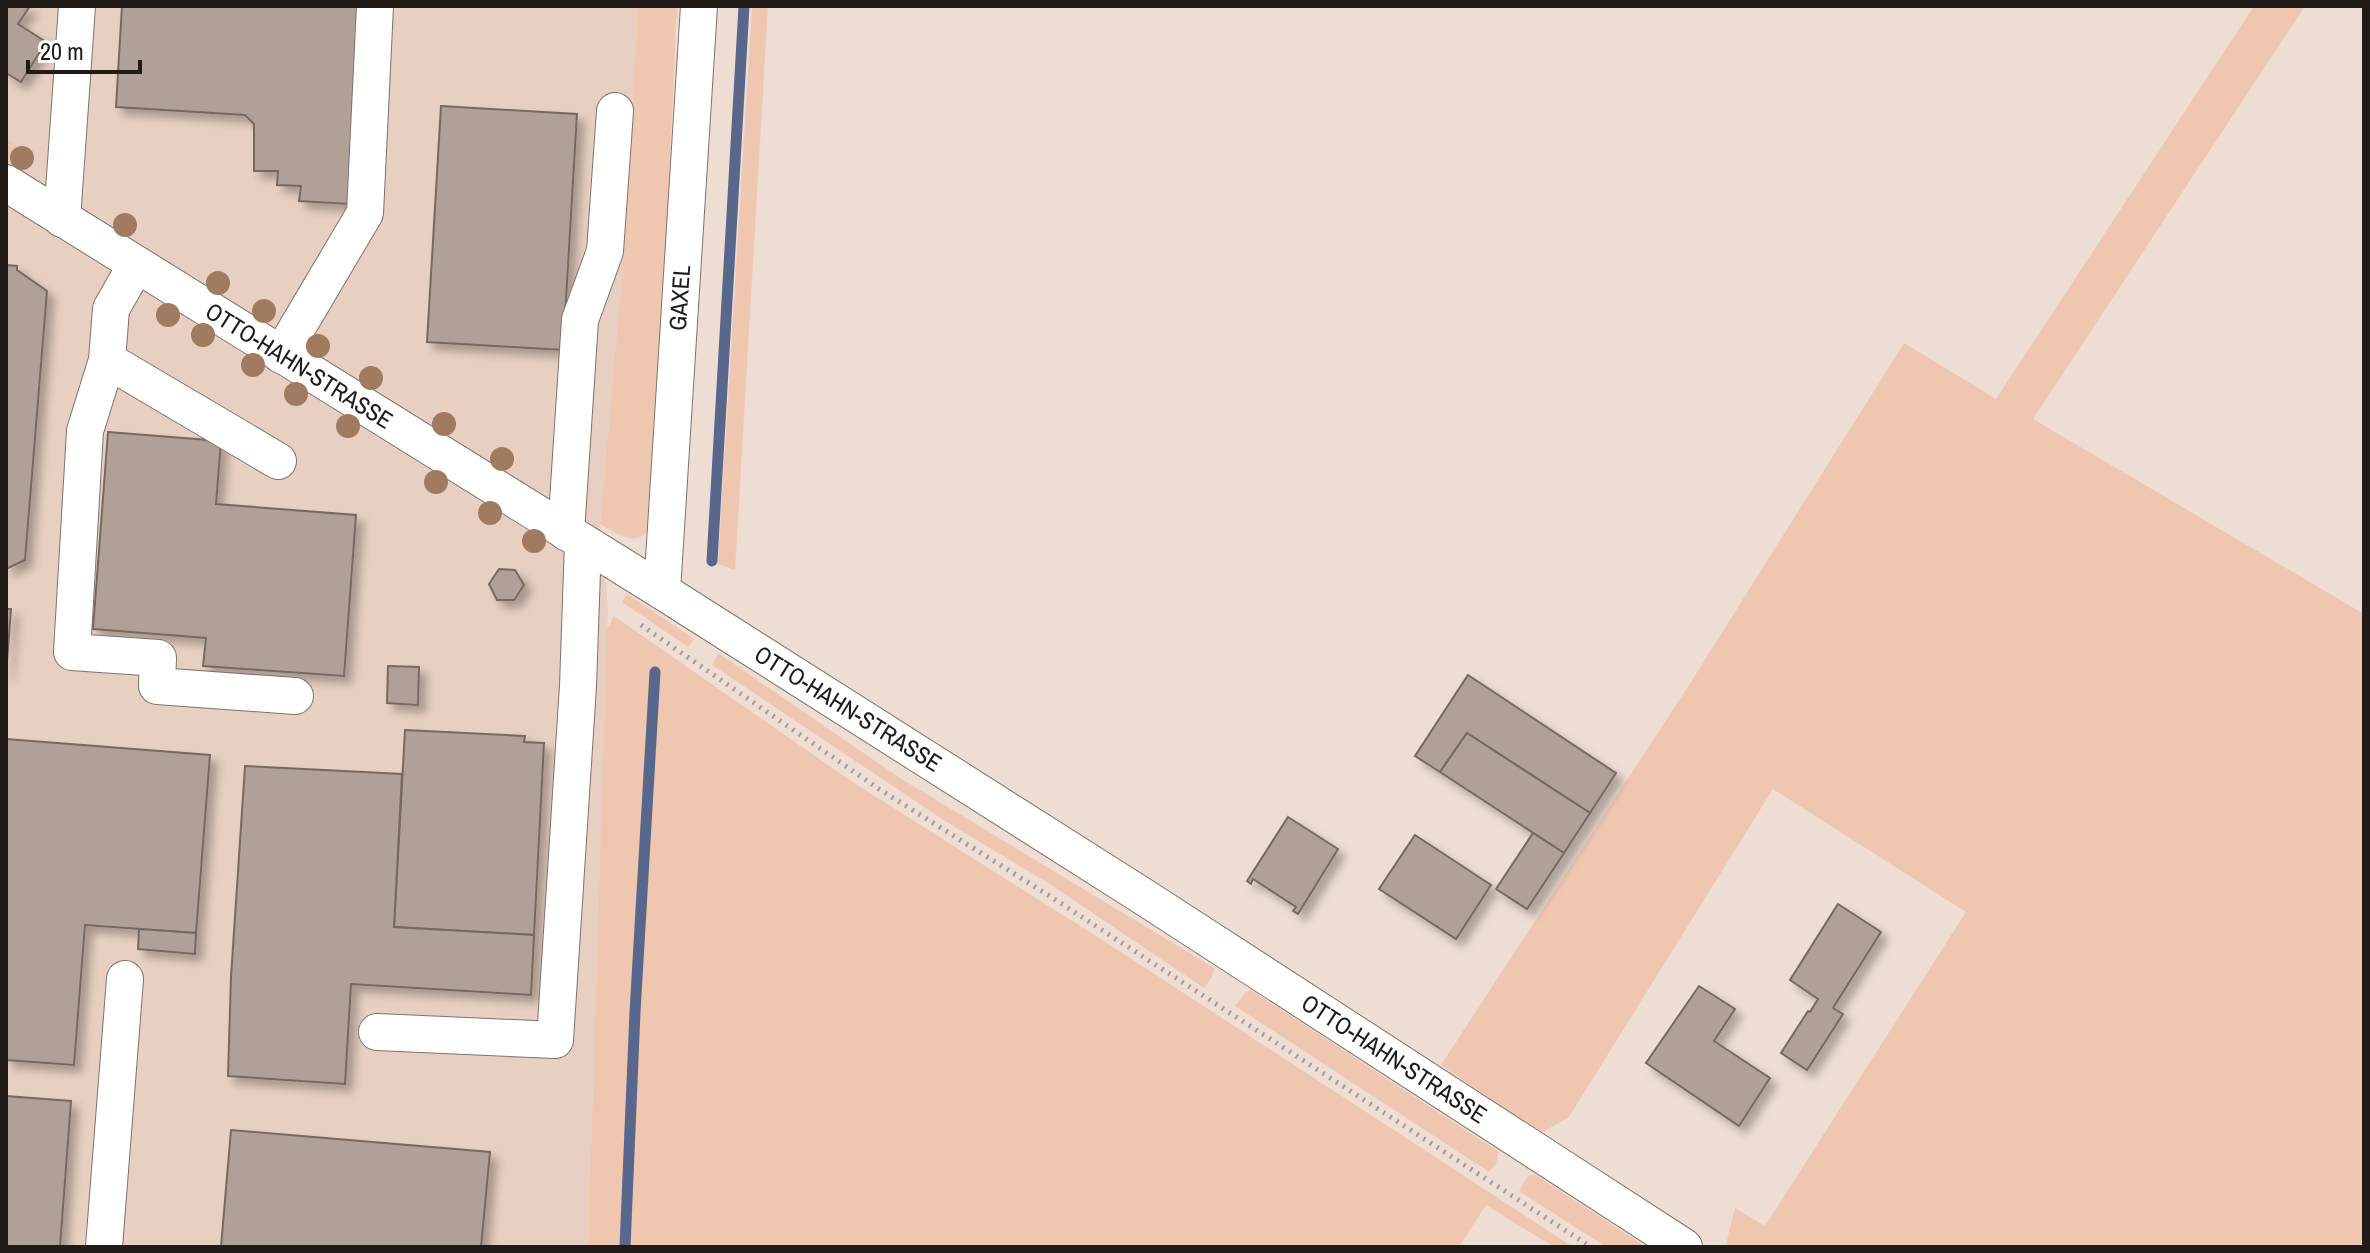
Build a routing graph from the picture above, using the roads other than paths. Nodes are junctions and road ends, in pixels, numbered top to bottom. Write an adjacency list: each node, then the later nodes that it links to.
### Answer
1 (77, 6): 6 (street)
2 (375, 6): 8 (street)
3 (699, 6): 12 (street, GAXEL)
4 (615, 111): 11 (street)
5 (6, 183): 6 (street, OTTO-HAHN-STRASSE)
6 (62, 219): 7 (street, OTTO-HAHN-STRASSE)
7 (136, 265): 8 (street, OTTO-HAHN-STRASSE); 9 (street)
8 (281, 355): 11 (street, OTTO-HAHN-STRASSE)
9 (107, 360): 10 (street); 13 (street)
10 (278, 461)
11 (575, 537): 12 (street, OTTO-HAHN-STRASSE); 15 (street)
12 (662, 591): 17 (street, OTTO-HAHN-STRASSE)
13 (295, 696)
14 (125, 979): 16 (street)
15 (377, 1032)
16 (104, 1247)
17 (1684, 1247)

